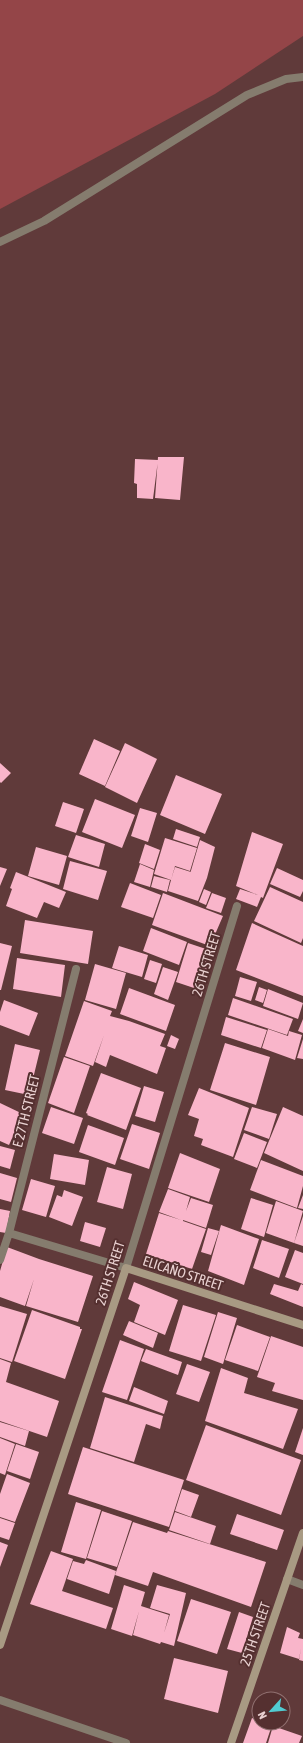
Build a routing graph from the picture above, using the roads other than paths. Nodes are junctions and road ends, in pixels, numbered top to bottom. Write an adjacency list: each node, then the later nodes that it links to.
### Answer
1 (303, 77): 2 (street)
2 (0, 242)
3 (237, 906): 7 (street, 26TH STREET)
4 (76, 969): 5 (street, E 27TH STREET)
5 (9, 1233): 6 (street, E 27TH STREET); 7 (street, ELICAÑO STREET)
6 (0, 1260)
7 (126, 1268): 8 (street, ELICAÑO STREET); 12 (street, 26TH STREET)
8 (303, 1325)
9 (303, 1533): 10 (street, 25TH STREET)
10 (287, 1579): 11 (street); 15 (street, 25TH STREET)
11 (303, 1584)
12 (0, 1646)
13 (0, 1700): 14 (street)
14 (126, 1743)
15 (231, 1743)

